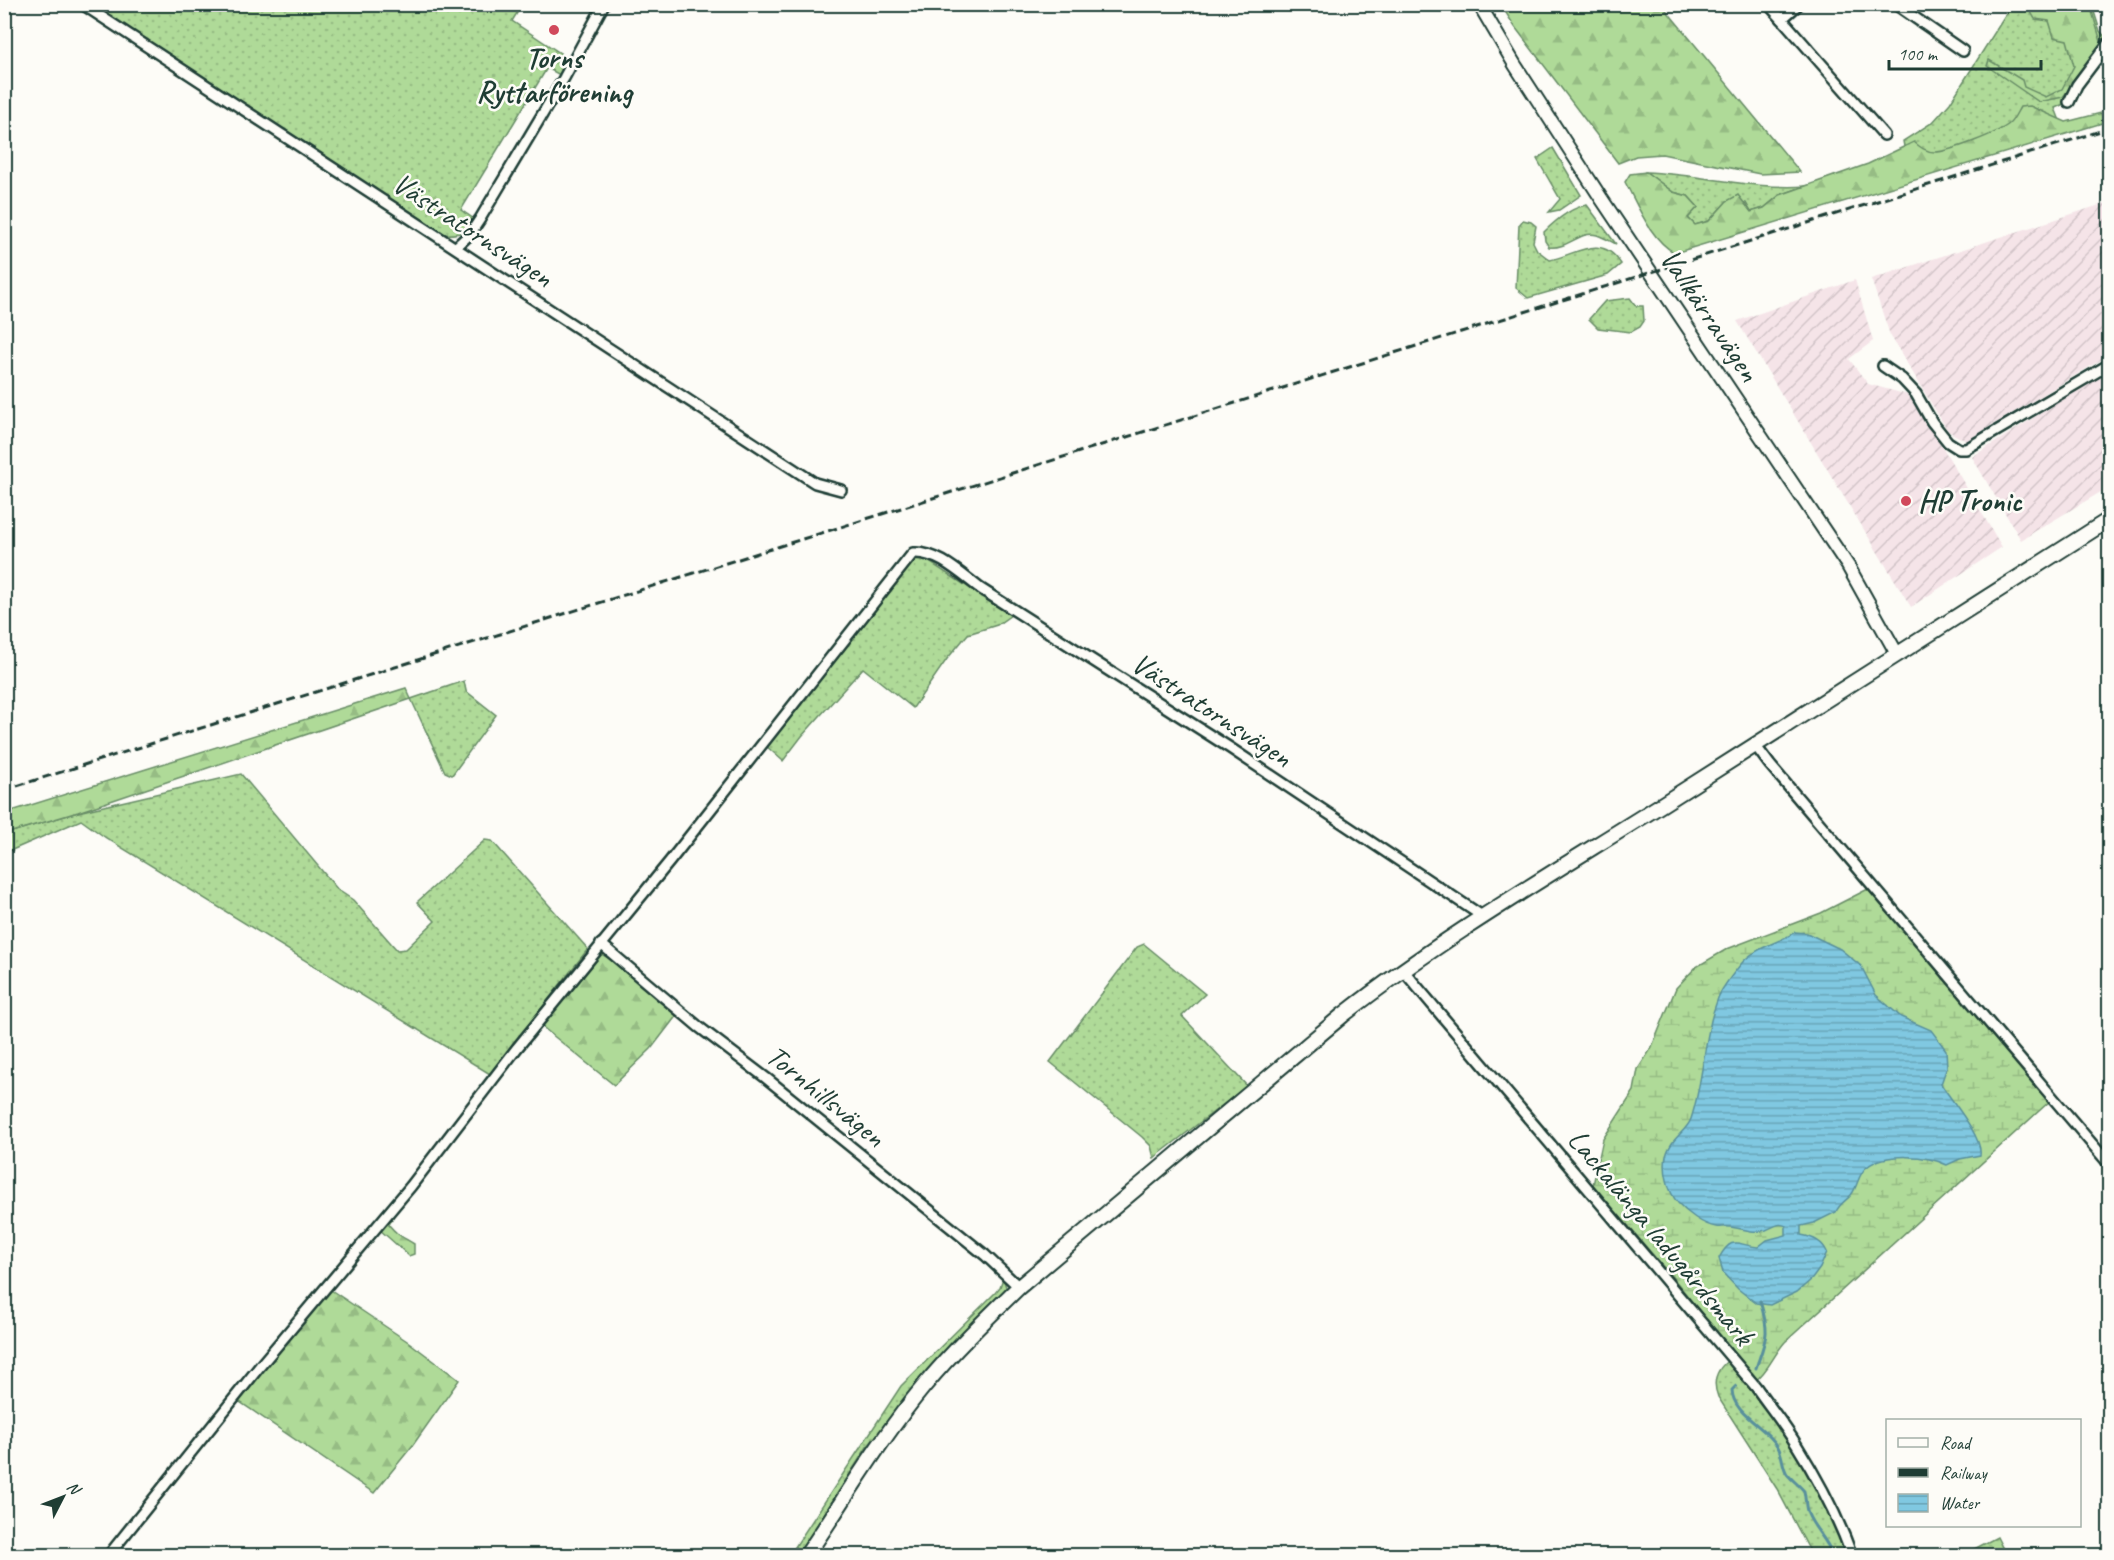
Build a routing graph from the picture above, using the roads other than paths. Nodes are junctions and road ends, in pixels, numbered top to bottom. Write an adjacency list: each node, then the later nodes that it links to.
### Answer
1 (82, 4): 12 (street, Västratornsvägen)
2 (604, 4): 12 (street)
3 (1479, 4): 17 (street, Vallkärravägen)
4 (1768, 4): 7 (street)
5 (1799, 4): 7 (street)
6 (1895, 4): 9 (street)
7 (1782, 19): 11 (street)
8 (2109, 41): 10 (street)
9 (1964, 51)
10 (2069, 102)
11 (1884, 135)
12 (456, 247): 15 (street, Västratornsvägen)
13 (2109, 364): 14 (street)
14 (1883, 366)
15 (841, 490)
16 (2109, 519): 17 (main road)
17 (1897, 654): 18 (main road)
18 (1755, 745): 19 (main road); 22 (street)
19 (1482, 916): 20 (street, Västratornsvägen); 21 (main road)
20 (601, 944): 23 (street, Tornhillsvägen); 24 (street)
21 (1403, 970): 23 (main road); 26 (street, Lackalänga ladugårdsmark)
22 (2109, 1165)
23 (1019, 1287): 25 (main road)
24 (108, 1556)
25 (806, 1556)
26 (1852, 1556)

